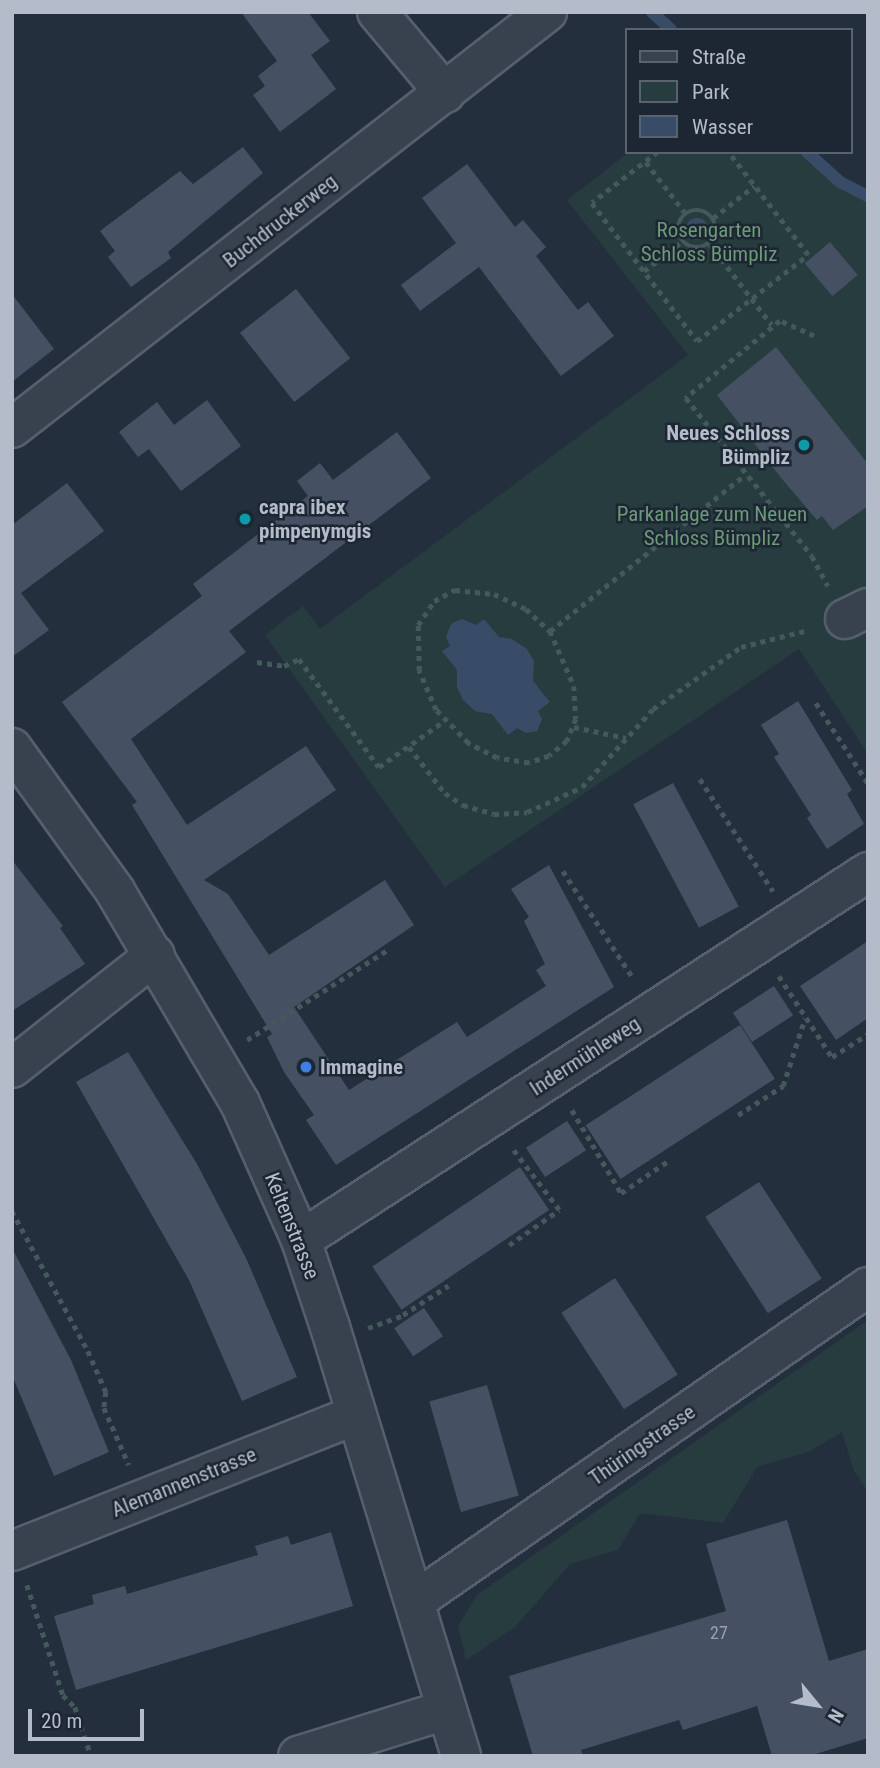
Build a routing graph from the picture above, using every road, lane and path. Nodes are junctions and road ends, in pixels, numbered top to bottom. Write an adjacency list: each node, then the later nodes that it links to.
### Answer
1 (377, 12): 3 (street)
2 (547, 12): 3 (street, Buchdruckerweg)
3 (445, 93): 16 (street, Buchdruckerweg)
4 (656, 154): 6 (path)
5 (730, 154): 7 (path)
6 (646, 162): 8 (path); 12 (path)
7 (754, 186): 9 (path); 13 (path)
8 (686, 214): 9 (path); 10 (path)
9 (713, 218): 11 (path)
10 (683, 241): 11 (path); 12 (path)
11 (709, 243): 13 (path)
12 (644, 271): 13 (path)
13 (751, 299): 14 (path)
14 (772, 325): 15 (path); 17 (path)
15 (814, 336)
16 (12, 428)
17 (745, 475): 18 (path); 19 (path)
18 (857, 613): 24 (path)
19 (550, 631): 22 (path); 23 (path)
20 (257, 662): 25 (path)
21 (816, 703): 28 (path)
22 (444, 721): 23 (path); 25 (path)
23 (574, 727): 24 (path)
24 (626, 738): 25 (path)
25 (409, 747)
26 (12, 748): 33 (street, Keltenstrasse)
27 (700, 779): 31 (path)
28 (868, 783)
29 (563, 871): 34 (path)
30 (868, 872): 31 (street, Indermühleweg)
31 (779, 929): 34 (street, Indermühleweg); 35 (path)
32 (387, 950): 37 (path)
33 (155, 955): 38 (street); 44 (street, Keltenstrasse)
34 (654, 1011): 39 (street, Indermühleweg)
35 (806, 1017): 36 (path); 40 (path)
36 (868, 1034)
37 (244, 1041)
38 (12, 1068)
39 (566, 1068): 41 (street, Indermühleweg); 42 (path)
40 (738, 1115)
41 (478, 1125): 44 (street, Indermühleweg); 45 (path)
42 (668, 1161)
43 (12, 1211): 50 (path)
44 (301, 1240): 49 (street, Keltenstrasse)
45 (509, 1245)
46 (447, 1286): 48 (path)
47 (868, 1287): 52 (street, Thüringstrasse)
48 (357, 1331)
49 (356, 1415): 50 (street, Alemannenstrasse); 52 (street, Keltenstrasse)
50 (144, 1498): 51 (street, Alemannenstrasse)
51 (18, 1561): 54 (path)
52 (415, 1601): 53 (street, Keltenstrasse)
53 (446, 1710): 55 (street); 56 (street, Keltenstrasse)
54 (91, 1756)
55 (298, 1756)
56 (461, 1756)

